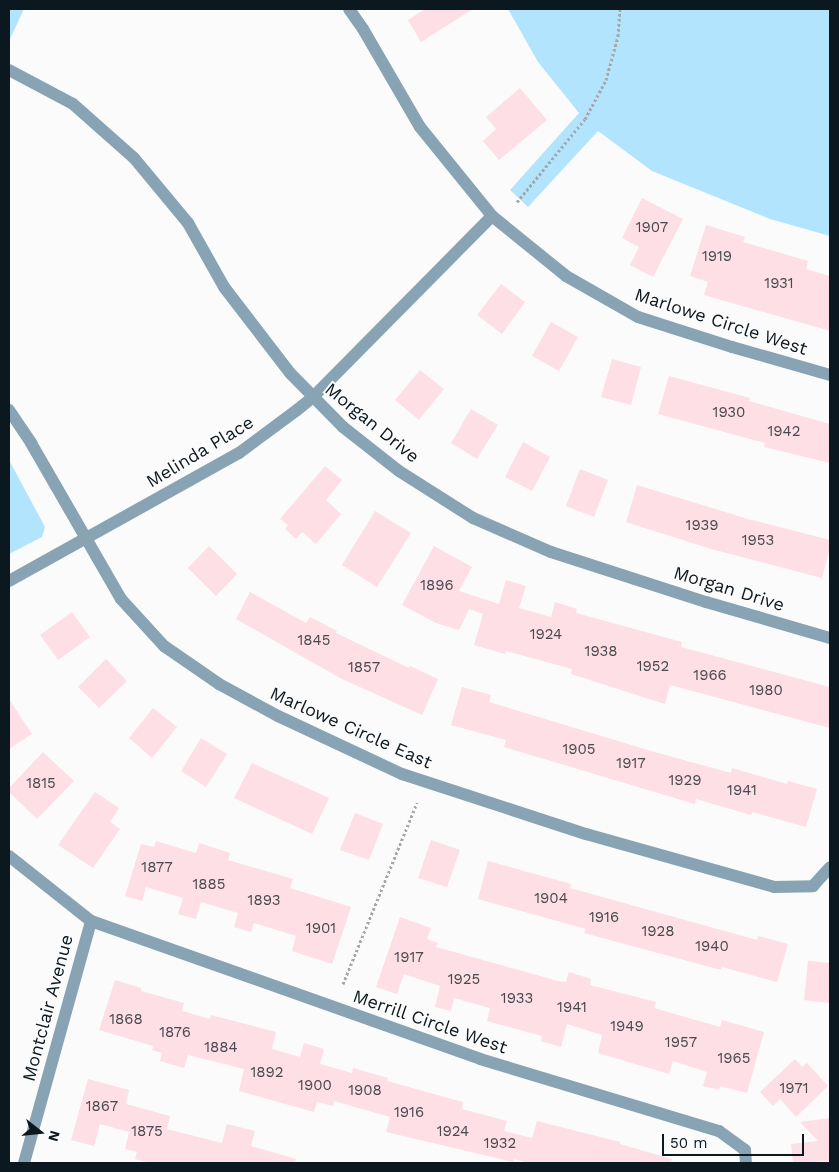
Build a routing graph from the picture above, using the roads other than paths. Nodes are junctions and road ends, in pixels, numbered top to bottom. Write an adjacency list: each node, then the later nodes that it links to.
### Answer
1 (349, 9): 3 (street, Marlowe Circle West)
2 (9, 70): 5 (street, Morgan Drive)
3 (492, 216): 4 (street, Marlowe Circle West); 5 (street, Melinda Place)
4 (830, 375)
5 (312, 398): 7 (street, Melinda Place); 9 (street, Morgan Drive)
6 (9, 410): 7 (street, Marlowe Circle East)
7 (86, 539): 8 (street, Melinda Place); 11 (street, Marlowe Circle East)
8 (9, 581)
9 (830, 638)
10 (9, 856): 12 (street, Merrill Circle West)
11 (830, 867)
12 (91, 921): 13 (street, Montclair Avenue); 14 (street, Merrill Circle West)
13 (24, 1163)
14 (746, 1163)

